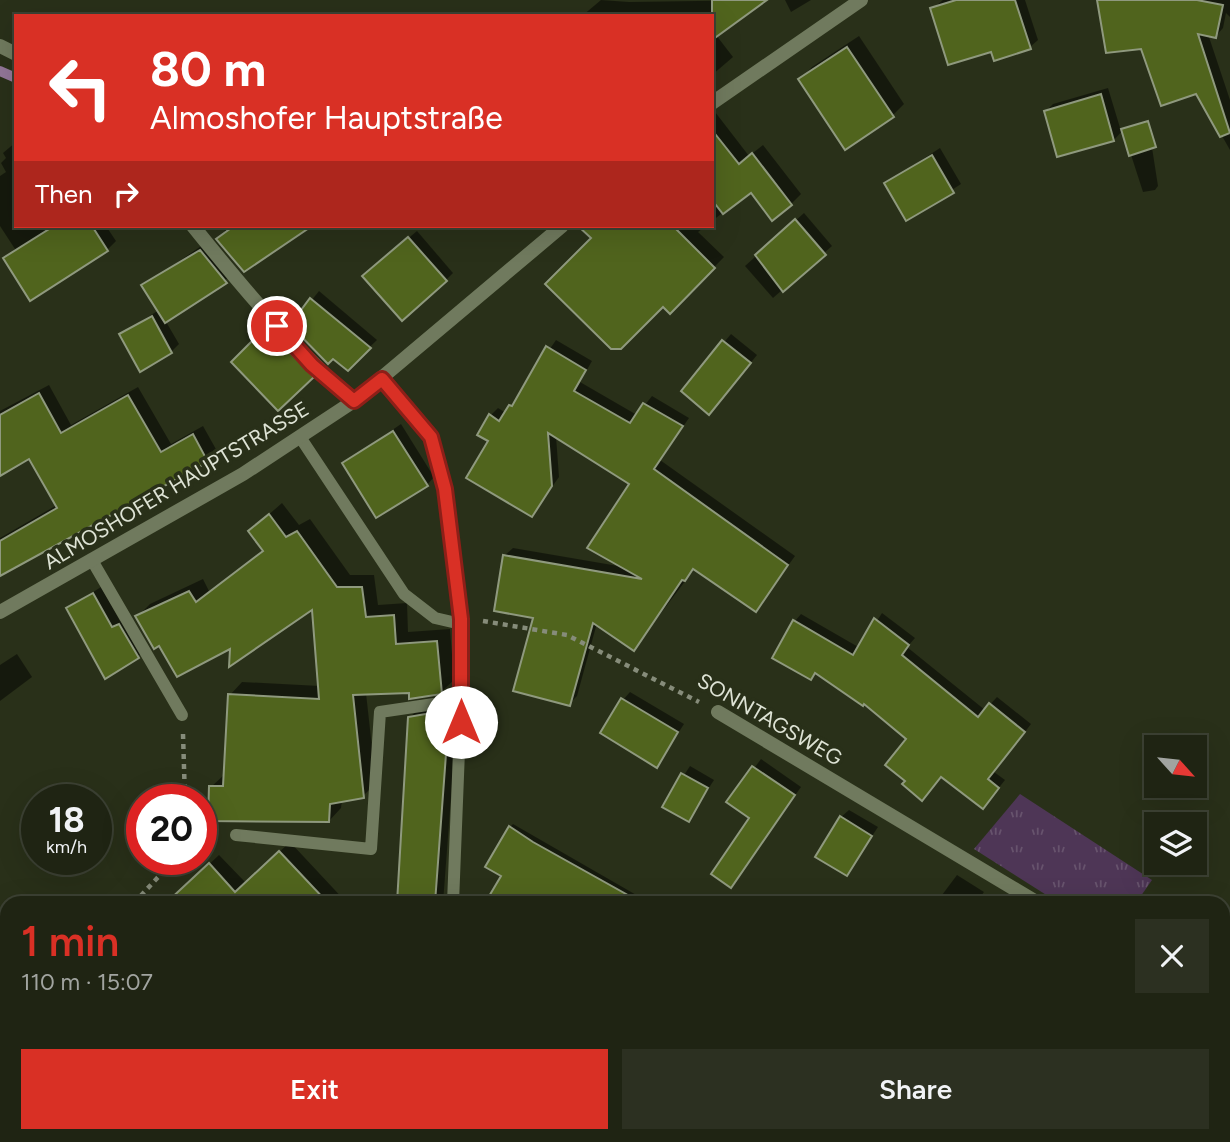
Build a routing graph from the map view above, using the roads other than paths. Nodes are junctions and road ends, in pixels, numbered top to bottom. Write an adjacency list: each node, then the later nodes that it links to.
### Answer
1 (861, 0): 2 (street)
2 (714, 102)
3 (195, 228): 6 (street)
4 (560, 228): 5 (street, ALMOSHOFER HAUPTSTRASSE)
5 (382, 379): 6 (street, ALMOSHOFER HAUPTSTRASSE); 10 (street)
6 (354, 401): 7 (street, ALMOSHOFER HAUPTSTRASSE)
7 (300, 437): 8 (street, ALMOSHOFER HAUPTSTRASSE); 10 (lane)
8 (93, 562): 9 (street, ALMOSHOFER HAUPTSTRASSE); 13 (lane)
9 (0, 612)
10 (461, 622): 11 (street)
11 (461, 700): 14 (lane); 15 (lane)
12 (718, 712): 16 (street, SONNTAGSWEG)
13 (182, 715)
14 (236, 835)
15 (453, 896)
16 (1026, 896)

